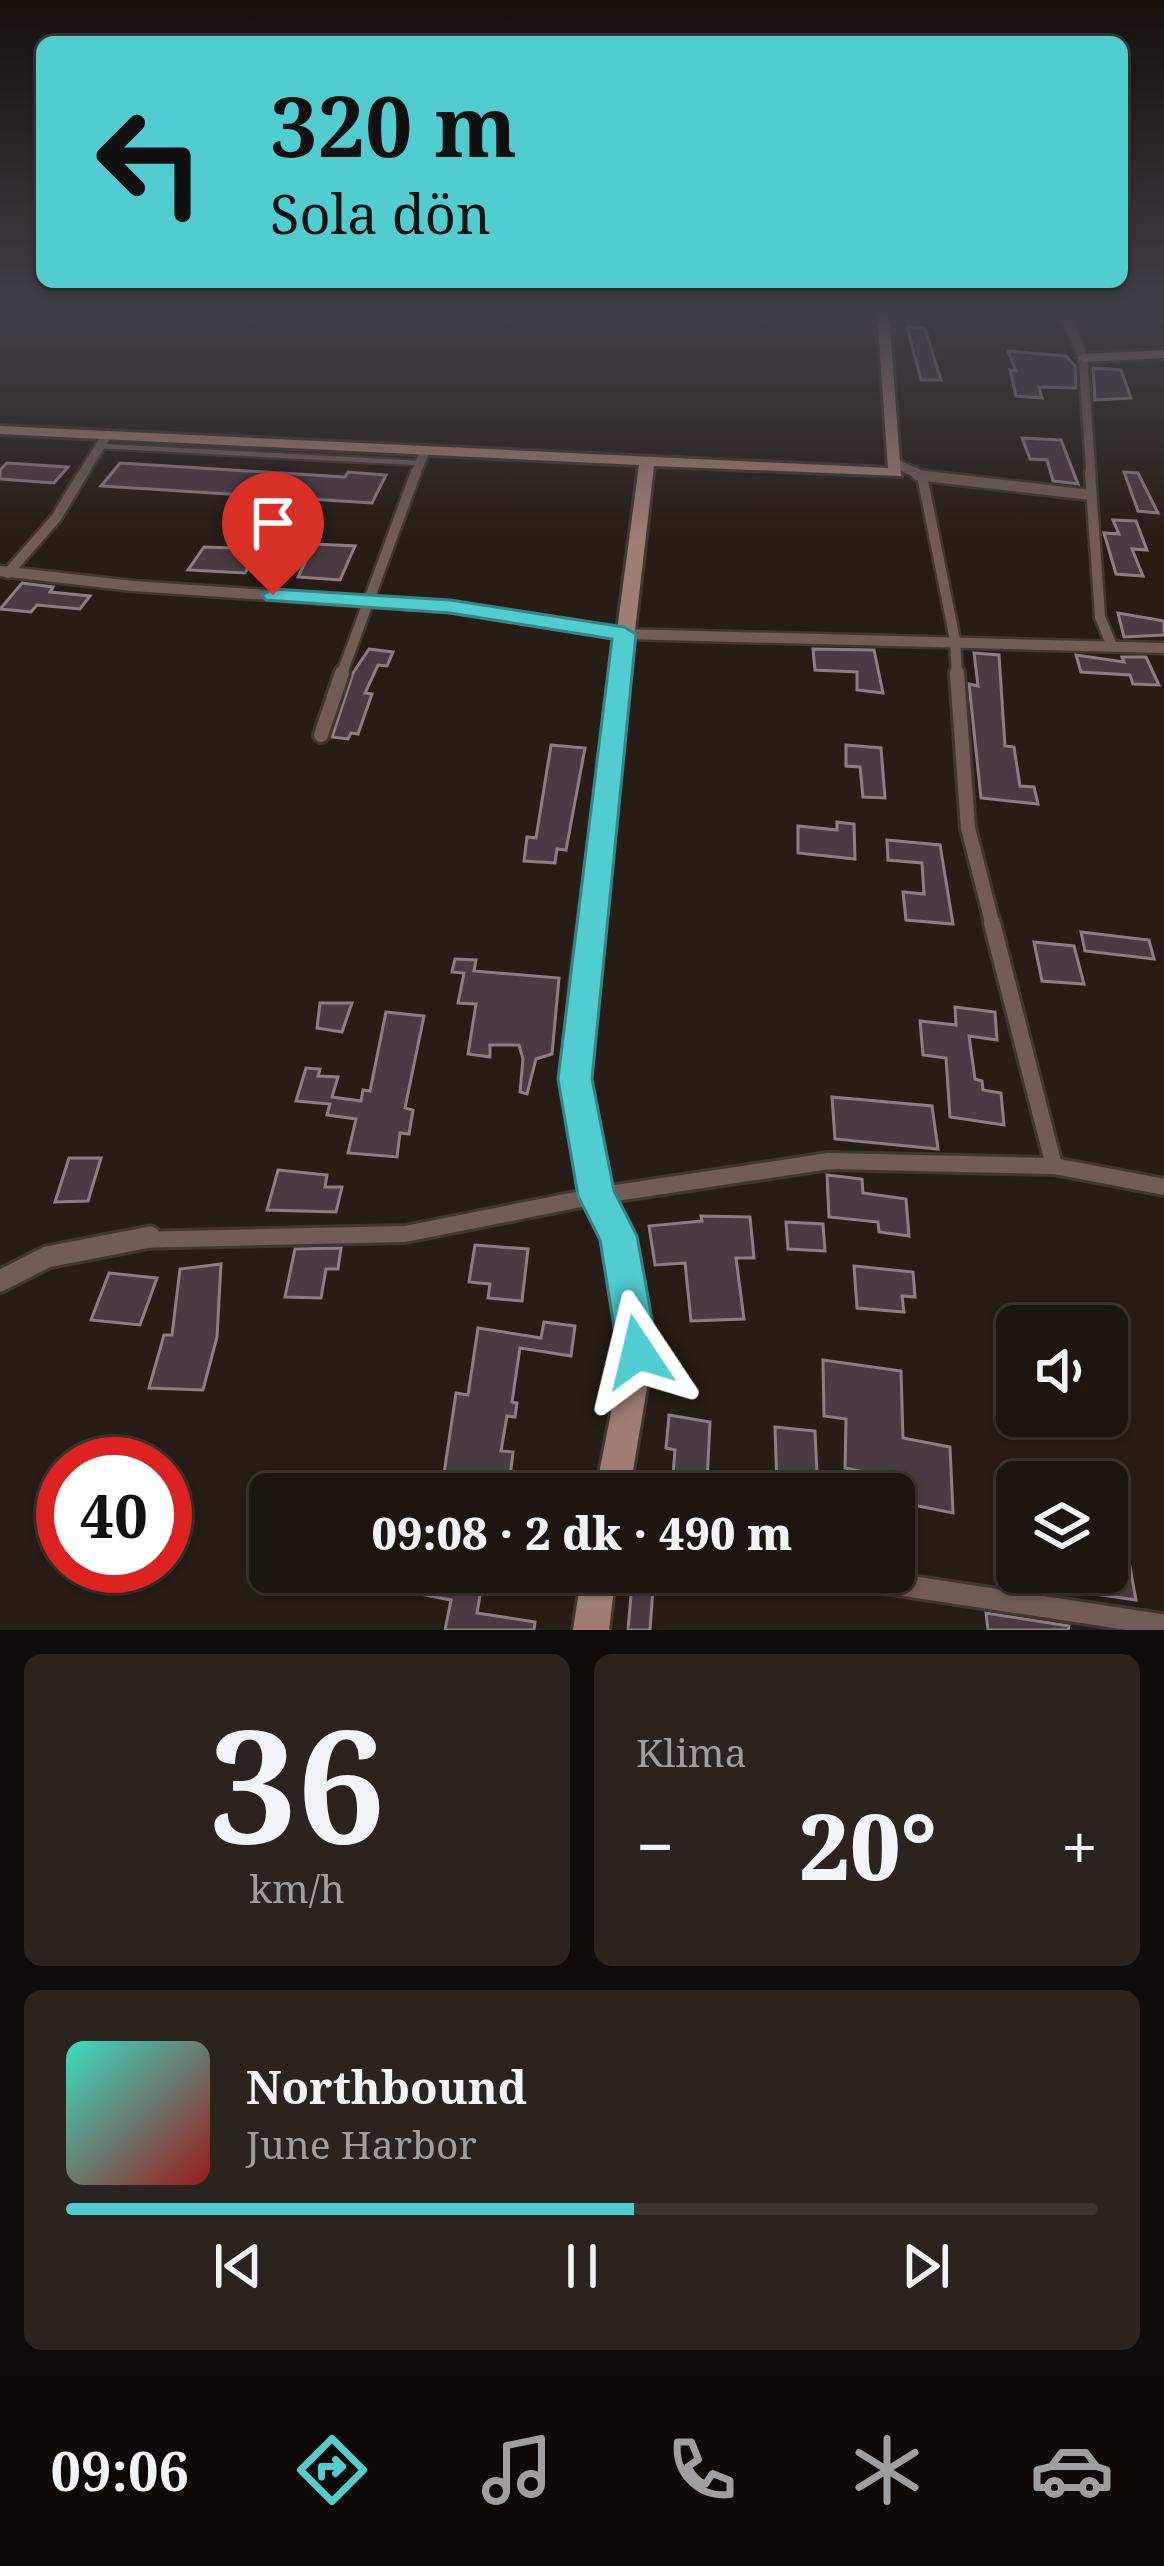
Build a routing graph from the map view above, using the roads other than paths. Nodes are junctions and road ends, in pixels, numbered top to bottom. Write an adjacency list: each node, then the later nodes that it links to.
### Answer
1 (889, 389): 8 (street)
2 (1085, 389): 10 (street)
3 (0, 416): 8 (street)
4 (0, 430): 5 (street)
5 (104, 440): 6 (street); 11 (street)
6 (423, 457): 7 (street); 12 (street)
7 (647, 462): 8 (street); 13 (street)
8 (896, 468): 9 (street)
9 (922, 476): 10 (street); 14 (street)
10 (1091, 495): 15 (street)
11 (4, 572): 12 (street)
12 (367, 601): 13 (street); 17 (street)
13 (624, 634): 14 (street); 20 (street)
14 (955, 640): 15 (street); 18 (street)
15 (1112, 646): 16 (street)
16 (1164, 648)
17 (320, 734)
18 (1054, 1166): 19 (street); 20 (street)
19 (1164, 1187)
20 (596, 1196): 21 (street); 22 (street)
21 (0, 1281)
22 (616, 1473)
23 (915, 1587): 25 (street)
24 (596, 1593): 26 (street)
25 (1164, 1625)
26 (591, 1630)

